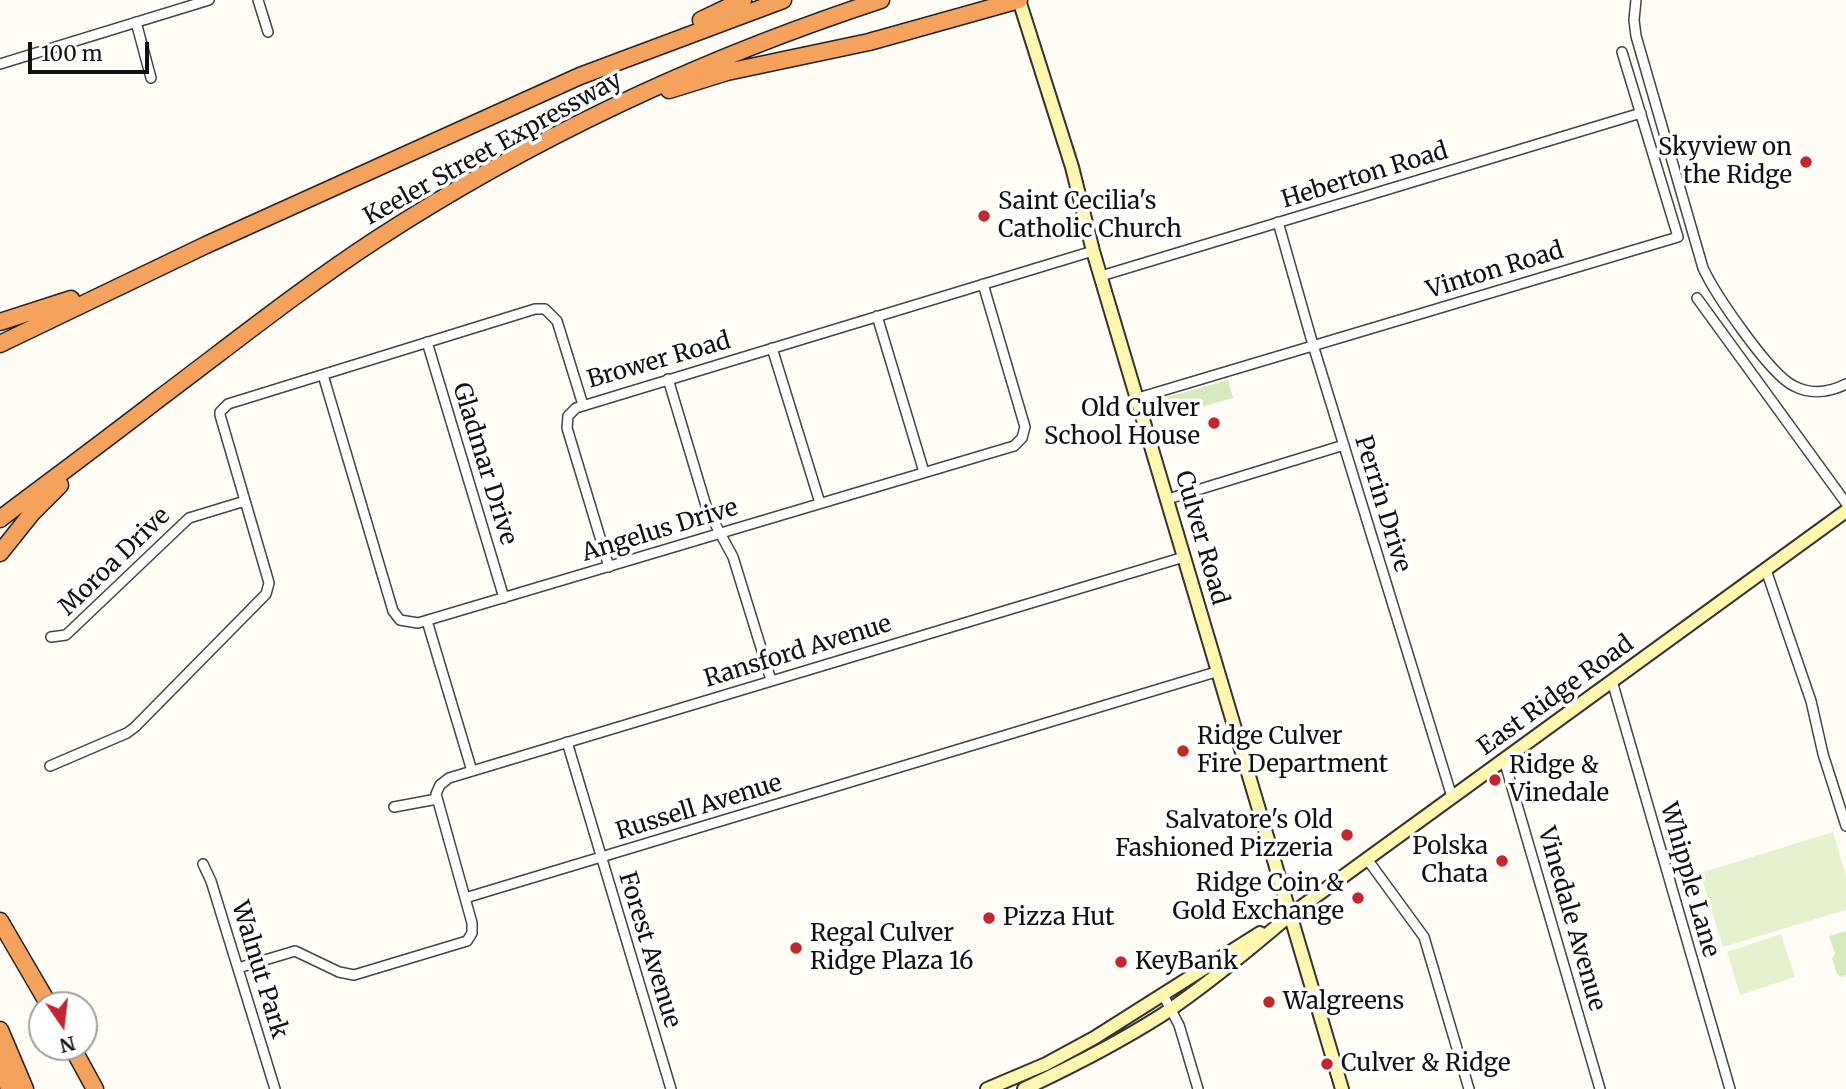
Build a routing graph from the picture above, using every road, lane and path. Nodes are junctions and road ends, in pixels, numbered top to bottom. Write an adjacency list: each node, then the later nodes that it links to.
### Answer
1 (209, 0): 8 (street)
2 (258, 0): 9 (street)
3 (743, 0): 12 (highway)
4 (783, 0): 12 (highway, Keeler Street Expressway)
5 (881, 0): 15 (highway, Keeler Street Expressway)
6 (1020, 0): 15 (highway); 18 (main road, Culver Road)
7 (1636, 0): 30 (street)
8 (136, 22): 11 (street); 13 (street)
9 (268, 32)
10 (1622, 52): 14 (street, Vinton Road)
11 (0, 64)
12 (580, 76): 17 (highway, Keeler Street Expressway)
13 (151, 78)
14 (1641, 113): 16 (street, Heberton Road); 26 (street, Vinton Road)
15 (557, 136): 31 (highway, Keeler Street Expressway)
16 (1278, 222): 19 (street, Heberton Road); 26 (street, Perrin Drive)
17 (206, 245): 23 (highway); 25 (highway)
18 (1093, 251): 19 (main road, Culver Road); 20 (street, Brower Road)
19 (1101, 276): 32 (main road, Culver Road)
20 (984, 284): 22 (street, Brower Road); 35 (street, Angelus Drive)
21 (1697, 299): 39 (street)
22 (877, 316): 27 (street, Brower Road); 35 (street)
23 (0, 322)
24 (427, 342): 28 (street, Brower Road); 33 (street, Brower Road); 47 (street, Gladmar Drive)
25 (0, 344)
26 (1313, 345): 32 (street, Vinton Road); 34 (street, Perrin Drive)
27 (772, 348): 29 (street, Brower Road); 38 (street)
28 (323, 375): 37 (street, Brower Road); 48 (street, Angelus Drive)
29 (668, 379): 33 (street, Brower Road); 42 (street)
30 (1846, 384)
31 (160, 398): 41 (highway); 43 (highway)
32 (1138, 398): 36 (main road, Culver Road)
33 (583, 405): 45 (street)
34 (1344, 445): 36 (street); 57 (street, Perrin Drive)
35 (924, 472): 38 (street, Angelus Drive)
36 (1168, 499): 44 (main road, Culver Road)
37 (245, 501): 49 (street, Moroa Drive); 55 (street)
38 (820, 503): 42 (street, Angelus Drive)
39 (1846, 503)
40 (1846, 511): 46 (main road, East Ridge Road)
41 (0, 519)
42 (721, 533): 45 (street, Angelus Drive); 51 (street)
43 (0, 553)
44 (1184, 557): 50 (main road, Culver Road); 51 (street, Ransford Avenue)
45 (609, 567): 47 (street, Angelus Drive)
46 (1766, 570): 52 (main road, East Ridge Road); 60 (street)
47 (504, 598): 48 (street, Angelus Drive)
48 (427, 621): 56 (street)
49 (51, 637)
50 (1219, 671): 61 (street, Russell Avenue); 66 (main road, Culver Road)
51 (771, 680): 53 (street, Ransford Avenue)
52 (1612, 681): 54 (main road, East Ridge Road); 87 (street, Whipple Lane)
53 (567, 743): 56 (street, Ransford Avenue); 61 (street, Forest Avenue)
54 (1504, 760): 57 (main road, East Ridge Road); 86 (street, Vinedale Avenue)
55 (50, 766)
56 (472, 771): 58 (street, Ransford Avenue)
57 (1452, 797): 62 (main road, East Ridge Road)
58 (437, 799): 59 (street); 64 (street)
59 (394, 807)
60 (1845, 820)
61 (601, 858): 64 (street, Russell Avenue); 80 (street, Forest Avenue)
62 (1367, 859): 66 (main road, East Ridge Road); 85 (street)
63 (203, 863): 68 (street, Walnut Park)
64 (465, 898): 68 (street)
65 (0, 912): 69 (highway)
66 (1290, 915): 71 (main road, East Ridge Road); 72 (main road, East Ridge Road); 84 (main road, Culver Road)
67 (0, 921): 69 (highway)
68 (238, 968): 79 (street, Walnut Park)
69 (34, 979): 70 (highway)
70 (41, 991)
71 (1163, 995): 72 (street); 81 (main road, East Ridge Road)
72 (1171, 1009): 82 (main road, East Ridge Road); 83 (street)
73 (0, 1030): 77 (highway)
74 (0, 1059): 76 (highway)
75 (80, 1061): 78 (highway)
76 (9, 1089)
77 (25, 1089)
78 (95, 1089)
79 (275, 1089)
80 (671, 1089)
81 (987, 1089)
82 (1024, 1089)
83 (1198, 1089)
84 (1342, 1089)
85 (1469, 1089)
86 (1601, 1089)
87 (1730, 1089)

